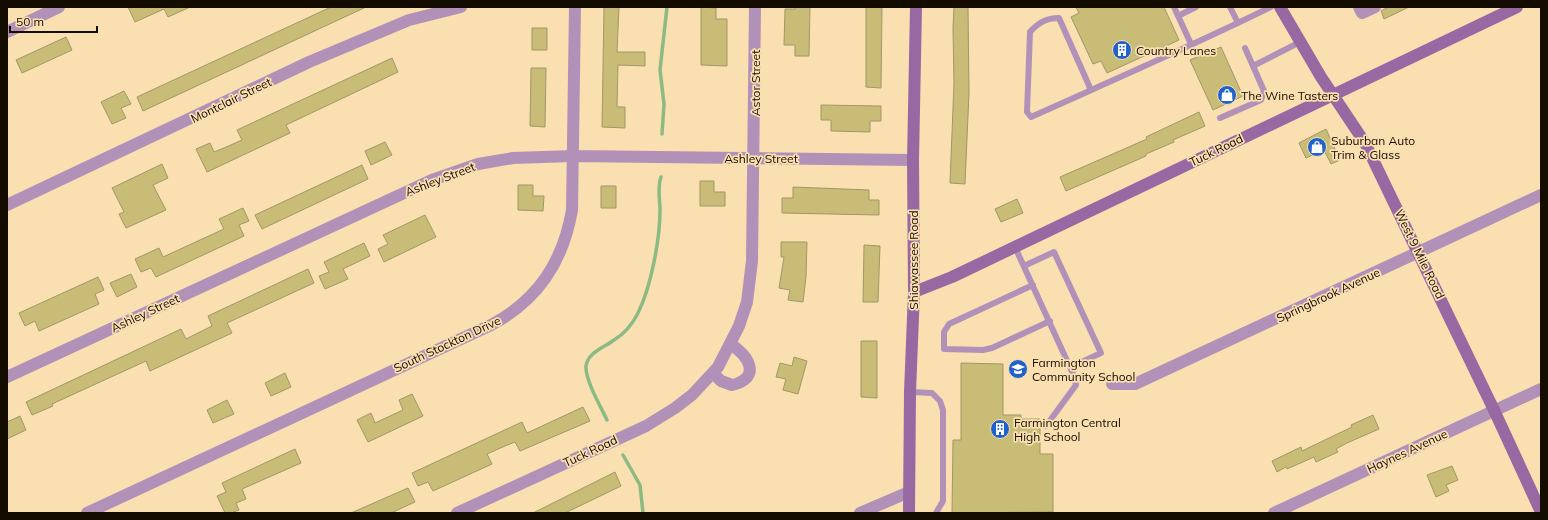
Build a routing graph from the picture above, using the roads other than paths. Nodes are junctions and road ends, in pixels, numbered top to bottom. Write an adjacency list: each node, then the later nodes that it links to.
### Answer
1 (59, 7): 16 (street)
2 (461, 7): 28 (street, Montclair Street)
3 (575, 7): 24 (street, South Stockton Drive)
4 (755, 7): 25 (street, Astor Street)
5 (916, 7): 26 (street, Shiawassee Road)
6 (1174, 7): 14 (lane)
7 (1196, 7): 14 (lane)
8 (1230, 7): 15 (lane)
9 (1271, 7): 15 (lane)
10 (1280, 7): 17 (street, West 9 Mile Road)
11 (1375, 7): 13 (street)
12 (1517, 7): 22 (street, Tuck Road)
13 (1360, 10)
14 (1178, 16): 18 (lane)
15 (1238, 23): 18 (lane)
16 (7, 32)
17 (1300, 42): 20 (lane); 22 (street, West 9 Mile Road)
18 (1191, 44): 21 (lane)
19 (1245, 48): 20 (lane)
20 (1253, 66): 23 (lane)
21 (1091, 90): 21 (lane)
22 (1334, 95): 29 (street, Tuck Road); 30 (street, West 9 Mile Road)
23 (1220, 118)
24 (573, 156): 25 (street, Ashley Street); 38 (street, Ashley Street); 46 (street, South Stockton Drive)
25 (754, 159): 26 (street, Ashley Street); 35 (street, Tuck Road)
26 (913, 160): 33 (street, Shiawassee Road)
27 (1541, 195): 30 (street, Springbrook Avenue)
28 (7, 205)
29 (1015, 247): 31 (lane); 33 (street, Tuck Road)
30 (1419, 252): 39 (street, Springbrook Avenue); 42 (street, West 9 Mile Road)
31 (1024, 266): 32 (lane); 36 (lane)
32 (1033, 285): 34 (lane); 34 (lane)
33 (914, 292): 41 (street, Shiawassee Road)
34 (1050, 321): 36 (lane)
35 (730, 344): 37 (street, Tuck Road); 37 (street)
36 (1071, 367): 43 (lane)
37 (713, 373): 47 (street, Tuck Road)
38 (7, 377)
39 (1112, 384)
40 (1541, 389): 42 (street, Haynes Avenue)
41 (910, 392): 44 (street, Shiawassee Road); 50 (lane)
42 (1494, 410): 45 (street, West 9 Mile Road); 51 (street, Haynes Avenue)
43 (1046, 426)
44 (909, 492): 48 (street); 49 (street, Shiawassee Road)
45 (1541, 512)
46 (87, 513)
47 (457, 513)
48 (860, 513)
49 (909, 513)
50 (936, 513)
51 (1274, 513)

